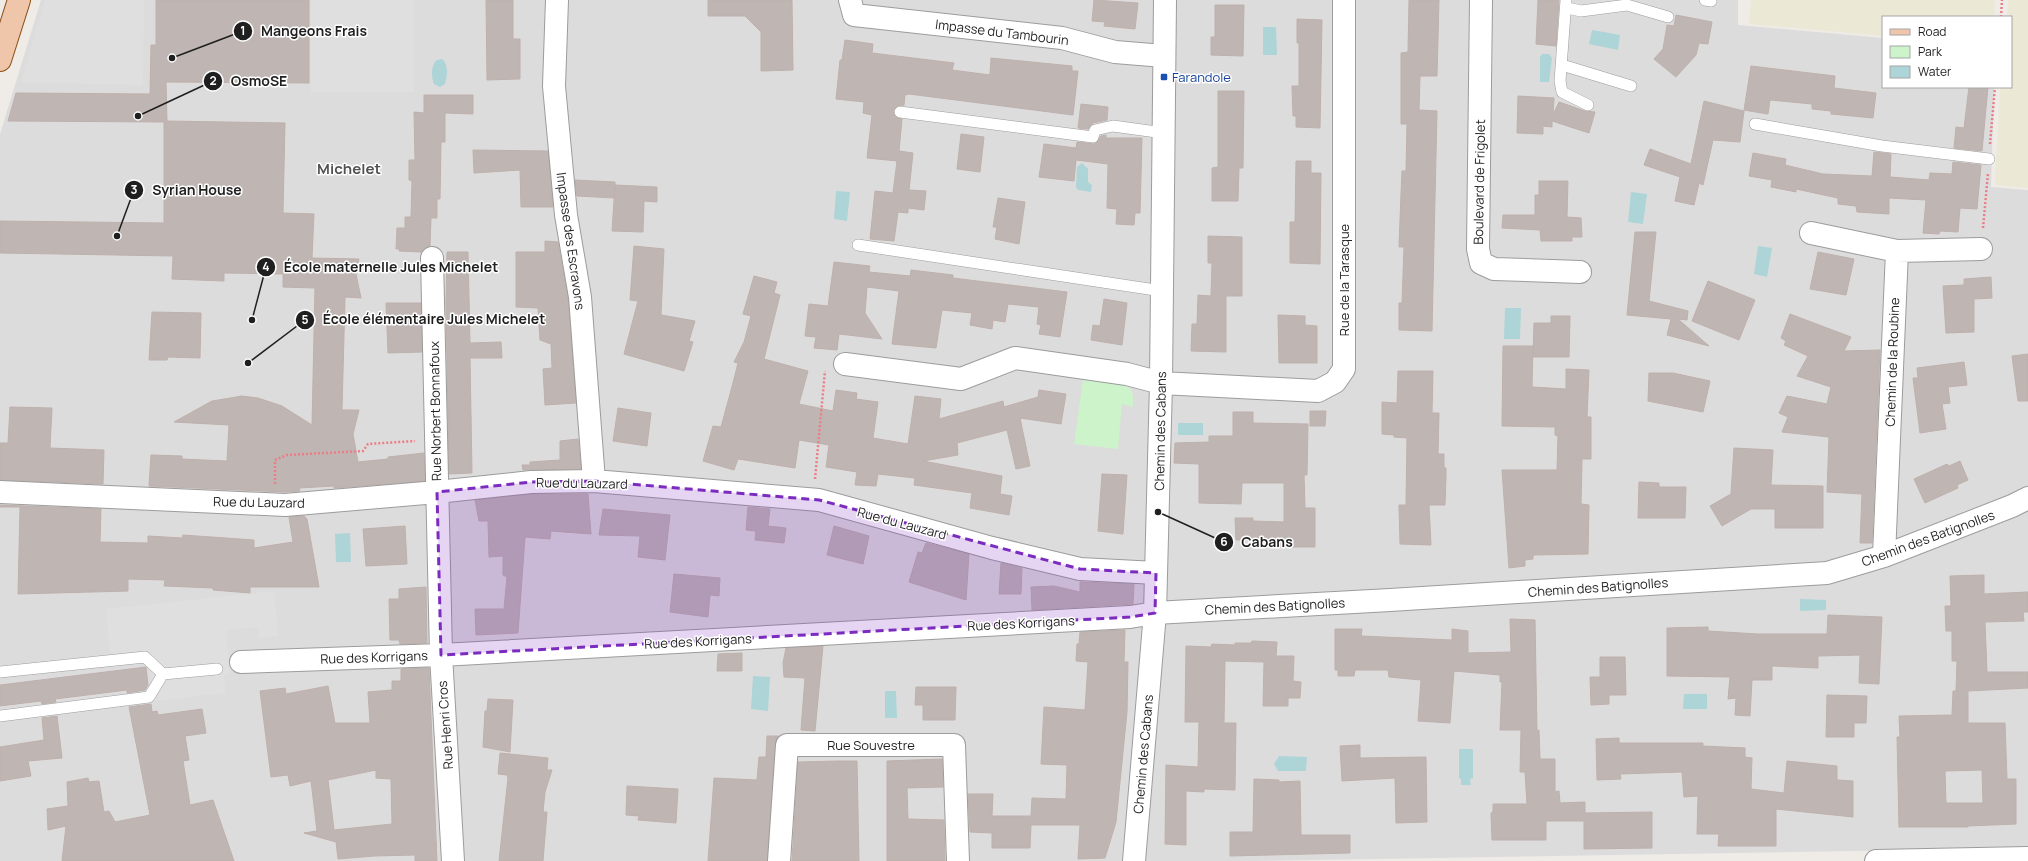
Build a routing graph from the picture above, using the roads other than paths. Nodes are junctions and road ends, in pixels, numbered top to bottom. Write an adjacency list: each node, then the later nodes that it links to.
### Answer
1 (19, 0): 10 (main road)
2 (557, 0): 27 (street, Impasse des Escravons)
3 (850, 0): 9 (street, Impasse du Tambourin)
4 (1165, 0): 9 (street, Chemin des Cabans)
5 (1344, 0): 26 (street, Rue de la Tarasque)
6 (1481, 0): 23 (street, Boulevard de Frigolet)
7 (1567, 4): 8 (lane); 11 (lane)
8 (1668, 17)
9 (1164, 56): 16 (street, Chemin des Cabans)
10 (0, 60)
11 (1562, 65): 12 (lane); 13 (lane)
12 (1631, 86)
13 (1588, 105)
14 (900, 112): 16 (lane)
15 (1755, 124): 17 (lane)
16 (1164, 133): 24 (street, Chemin des Cabans)
17 (1989, 159)
18 (1811, 233): 21 (street)
19 (858, 245): 24 (lane)
20 (1981, 249): 21 (street)
21 (1897, 251): 31 (street, Chemin de la Roubine)
22 (432, 258): 29 (street, Rue Norbert Bonnafoux)
23 (1580, 272)
24 (1162, 291): 26 (street, Chemin des Cabans)
25 (845, 364): 26 (street, Rue de la Tarasque)
26 (1161, 383): 32 (street, Chemin des Cabans)
27 (594, 481): 29 (street, Rue du Lauzard); 32 (street, Rue du Lauzard)
28 (0, 492): 29 (street, Rue du Lauzard)
29 (437, 492): 34 (street, Rue Henri Cros)
30 (2028, 498): 31 (street, Chemin des Batignolles)
31 (1884, 556): 33 (street, Chemin des Batignolles)
32 (1156, 573): 33 (street, Chemin des Cabans)
33 (1155, 613): 34 (street, Rue des Korrigans); 44 (street, Chemin des Cabans)
34 (441, 655): 35 (street, Rue des Korrigans); 41 (street, Rue Henri Cros)
35 (240, 662)
36 (217, 669): 38 (lane)
37 (0, 672): 38 (lane)
38 (164, 674): 39 (lane)
39 (0, 716)
40 (2028, 858): 45 (street)
41 (453, 861)
42 (780, 861): 43 (street, Rue Souvestre)
43 (958, 861)
44 (1134, 861)
45 (1876, 861)

